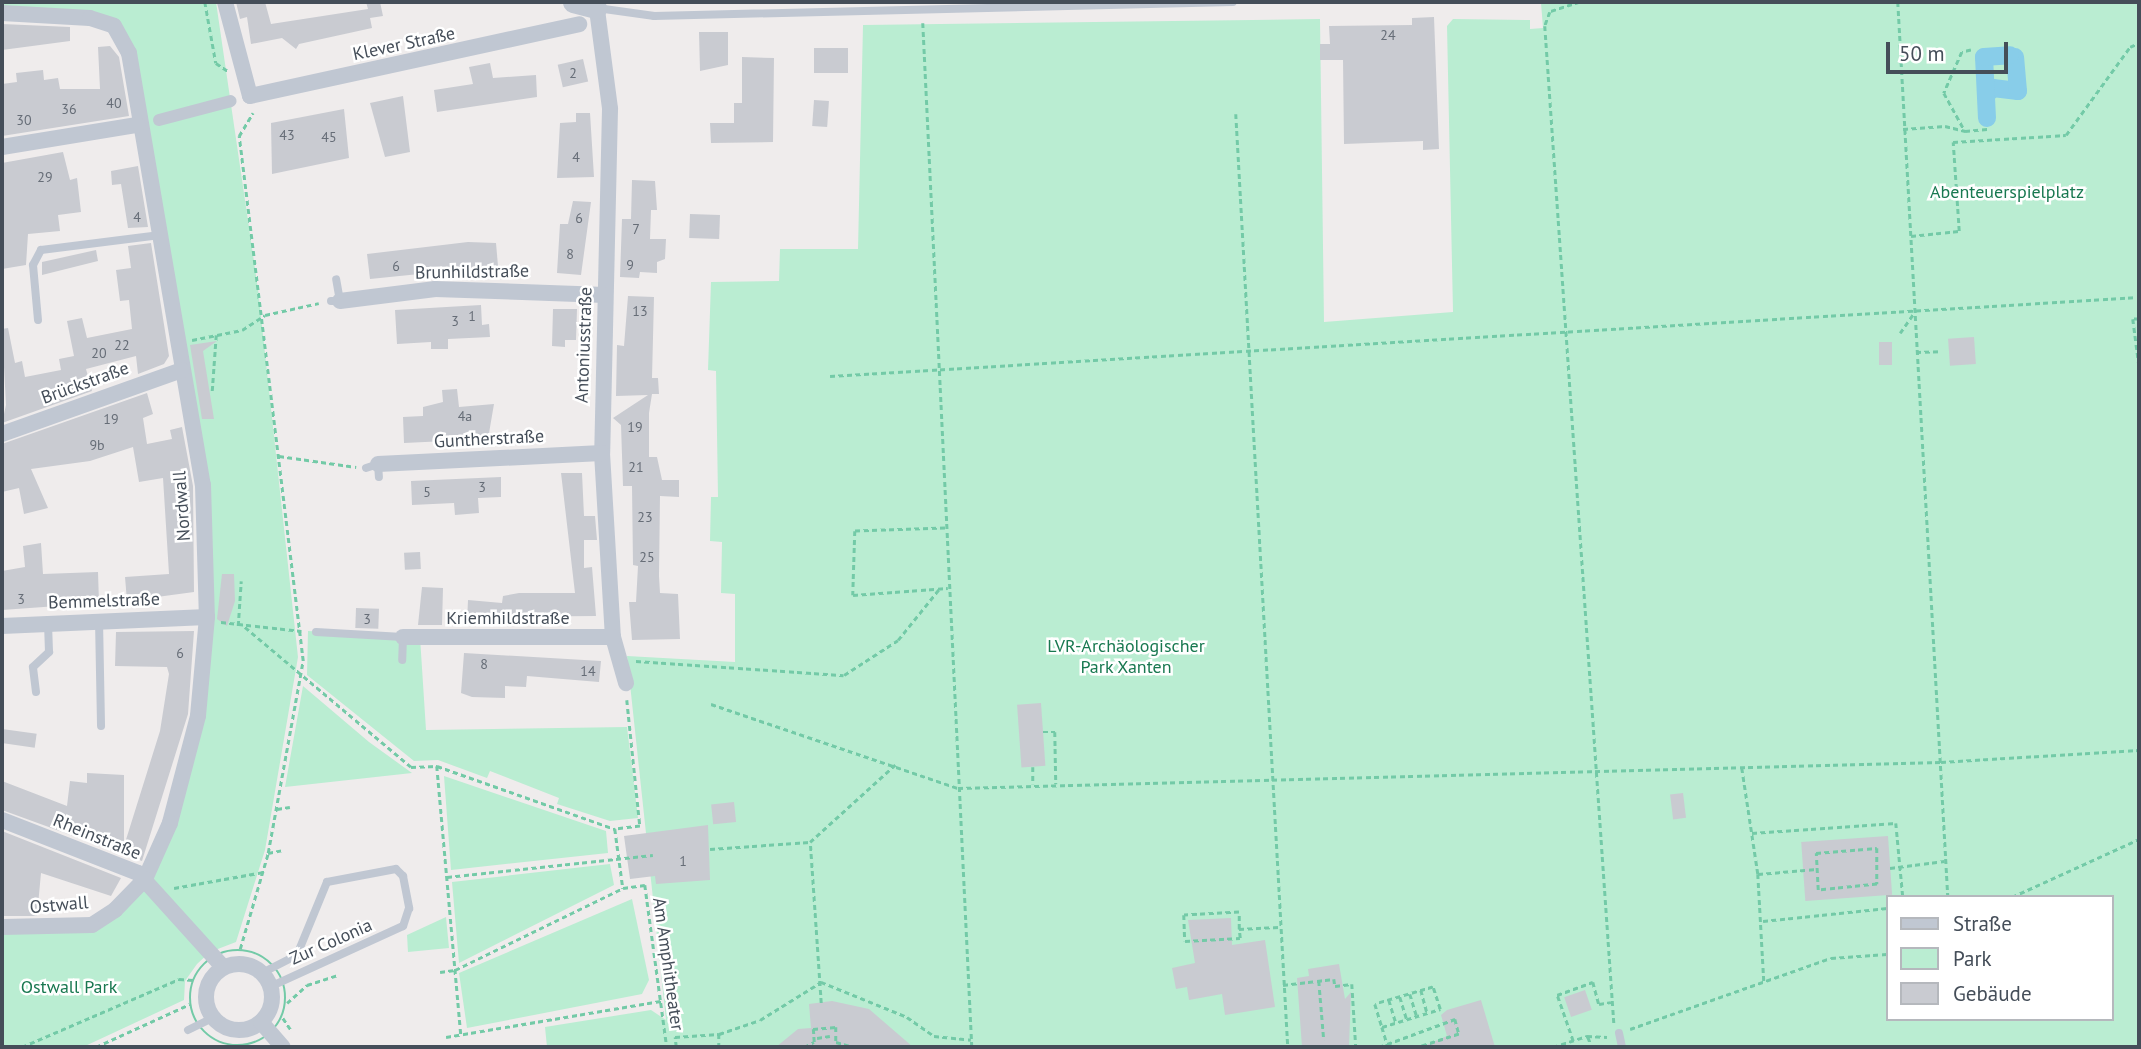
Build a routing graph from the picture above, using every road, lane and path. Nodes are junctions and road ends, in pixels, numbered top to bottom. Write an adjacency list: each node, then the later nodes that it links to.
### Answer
1 (205, 2): 13 (path)
2 (225, 2): 13 (street)
3 (573, 2): 7 (street)
4 (1233, 2): 8 (lane)
5 (1580, 2): 32 (path)
6 (1898, 2): 19 (path)
7 (596, 5): 8 (lane); 25 (street, Antoniusstraße)
8 (923, 10): 40 (path)
9 (2, 13): 17 (street, Nordwall)
10 (579, 24): 14 (street, Klever Straße)
11 (2139, 43): 23 (path)
12 (1971, 50): 20 (path)
13 (245, 75): 14 (street)
14 (239, 99): 16 (street, Klever Straße); 29 (path)
15 (1237, 114): 36 (path)
16 (159, 120)
17 (140, 125): 21 (street); 22 (street, Nordwall)
18 (1990, 128): 20 (path)
19 (1903, 129): 20 (path); 23 (path)
20 (1965, 131)
21 (2, 147)
22 (160, 235): 31 (lane); 41 (street, Nordwall)
23 (1911, 236): 28 (path)
24 (336, 279): 27 (lane)
25 (605, 295): 27 (street, Brunhildstraße); 45 (street, Antoniusstraße)
26 (2139, 298): 28 (path)
27 (336, 301): 29 (path)
28 (1914, 313): 32 (path); 33 (path); 38 (path)
29 (265, 315): 34 (path); 46 (path)
30 (2139, 319): 39 (path)
31 (38, 320)
32 (1563, 333): 36 (path); 75 (path)
33 (1900, 333)
34 (216, 335): 35 (path); 43 (path)
35 (189, 340)
36 (1247, 351): 40 (path); 77 (path)
37 (1941, 351): 38 (path)
38 (1916, 352): 71 (path)
39 (2139, 365)
40 (937, 369): 42 (path); 48 (path)
41 (182, 370): 44 (street, Brückstraße); 53 (street, Nordwall)
42 (830, 376)
43 (212, 391)
44 (2, 434)
45 (602, 453): 47 (street, Guntherstraße); 61 (street, Antoniusstraße)
46 (279, 456): 47 (path); 58 (path)
47 (374, 470)
48 (945, 528): 50 (path); 51 (path)
49 (241, 581): 56 (path)
50 (940, 588): 51 (path); 62 (path)
51 (948, 588): 80 (path)
52 (99, 620): 53 (street, Bemmelstraße); 54 (street, Bemmelstraße); 68 (lane)
53 (214, 620): 56 (path); 100 (street, Nordwall)
54 (48, 622): 55 (street, Bemmelstraße); 66 (lane)
55 (2, 626)
56 (237, 626): 57 (path)
57 (245, 626): 58 (path); 64 (path)
58 (301, 631): 64 (path)
59 (316, 632): 60 (lane)
60 (403, 636): 61 (street, Kriemhildstraße); 63 (lane)
61 (613, 637): 62 (street, Antoniusstraße)
62 (619, 659): 65 (street, Antoniusstraße)
63 (402, 660)
64 (300, 677): 73 (path); 82 (path)
65 (626, 683): 84 (path)
66 (36, 692)
67 (710, 704): 72 (path)
68 (101, 726)
69 (1043, 732): 79 (path)
70 (2139, 750): 71 (path)
71 (1941, 762): 76 (path); 93 (path)
72 (895, 765): 80 (path); 87 (path)
73 (437, 766): 84 (path); 99 (path)
74 (1033, 767): 78 (path)
75 (1593, 768): 76 (path); 77 (path); 128 (path)
76 (1742, 768): 85 (path)
77 (1271, 778): 79 (path); 109 (path)
78 (1033, 784): 79 (path); 80 (path)
79 (1056, 784)
80 (958, 788): 149 (path)
81 (290, 807): 82 (path)
82 (277, 809): 90 (path)
83 (2, 820): 100 (street, Rheinstraße)
84 (615, 829): 92 (path)
85 (1752, 833): 95 (path); 98 (path)
86 (2139, 839): 105 (path)
87 (810, 842): 88 (path); 120 (path)
88 (710, 849)
89 (283, 850): 90 (path)
90 (268, 853): 97 (path)
91 (653, 855): 92 (path)
92 (618, 858): 99 (path); 101 (path)
93 (1945, 861): 95 (path); 104 (path)
94 (1890, 868): 95 (path)
95 (1899, 868): 103 (path)
96 (1817, 869): 96 (path); 98 (path)
97 (264, 872): 102 (path); 111 (path)
98 (1759, 874): 107 (path)
99 (446, 877): 114 (path)
100 (145, 879): 102 (street, Rheinstraße); 108 (street, Ostwall)
101 (623, 888): 114 (path); 127 (path, Am Amphitheater)
102 (162, 894): 113 (street, Rheinstraße)
103 (1903, 895)
104 (1948, 895)
105 (2016, 895)
106 (1885, 908): 107 (path)
107 (1763, 921): 121 (path)
108 (2, 927)
109 (1279, 927): 110 (path); 122 (path)
110 (1239, 929): 110 (path)
111 (240, 949)
112 (1885, 954): 121 (path)
113 (223, 967): 118 (street); 134 (street)
114 (455, 970): 115 (path); 142 (path)
115 (440, 972)
116 (337, 975): 129 (path)
117 (193, 980): 154 (path)
118 (267, 980): 118 (lane, Zur Colonia); 136 (street)
119 (1319, 981): 122 (path); 150 (path); 164 (path)
120 (821, 982): 130 (path); 143 (path); 149 (path)
121 (1764, 983): 141 (path)
122 (1283, 985): 163 (path)
123 (1420, 990): 124 (path); 132 (path); 132 (path)
124 (1410, 994): 125 (path); 133 (path)
125 (1400, 997): 126 (path); 135 (path)
126 (1389, 1000): 137 (path); 138 (path)
127 (662, 1001): 142 (path); 157 (path, Am Amphitheater)
128 (1611, 1002): 141 (path); 151 (path)
129 (287, 1003)
130 (821, 1003)
131 (190, 1004): 155 (path)
132 (1427, 1013): 133 (path)
133 (1417, 1017): 135 (path)
134 (213, 1018): 136 (street); 139 (lane)
135 (1407, 1020): 137 (path)
136 (261, 1022): 156 (street)
137 (1396, 1023): 138 (path)
138 (1382, 1027): 153 (path)
139 (188, 1030)
140 (824, 1031): 144 (path)
141 (1619, 1033): 146 (path); 170 (lane)
142 (461, 1034): 147 (path)
143 (719, 1034): 158 (path); 159 (path)
144 (824, 1036): 145 (path); 148 (path)
145 (830, 1036)
146 (1587, 1036): 151 (path); 169 (path)
147 (446, 1037)
148 (817, 1038)
149 (971, 1040): 162 (path)
150 (1324, 1040)
151 (1573, 1041): 168 (path)
152 (1434, 1042): 153 (path); 166 (path); 167 (path)
153 (1388, 1046): 165 (path)
154 (22, 1047)
155 (96, 1047)
156 (283, 1047)
157 (667, 1047)
158 (676, 1047)
159 (719, 1047)
160 (804, 1047): 161 (path)
161 (854, 1047)
162 (972, 1047)
163 (1288, 1047)
164 (1356, 1047)
165 (1379, 1047)
166 (1419, 1047)
167 (1436, 1047)
168 (1553, 1047)
169 (1592, 1047)
170 (1622, 1047)

